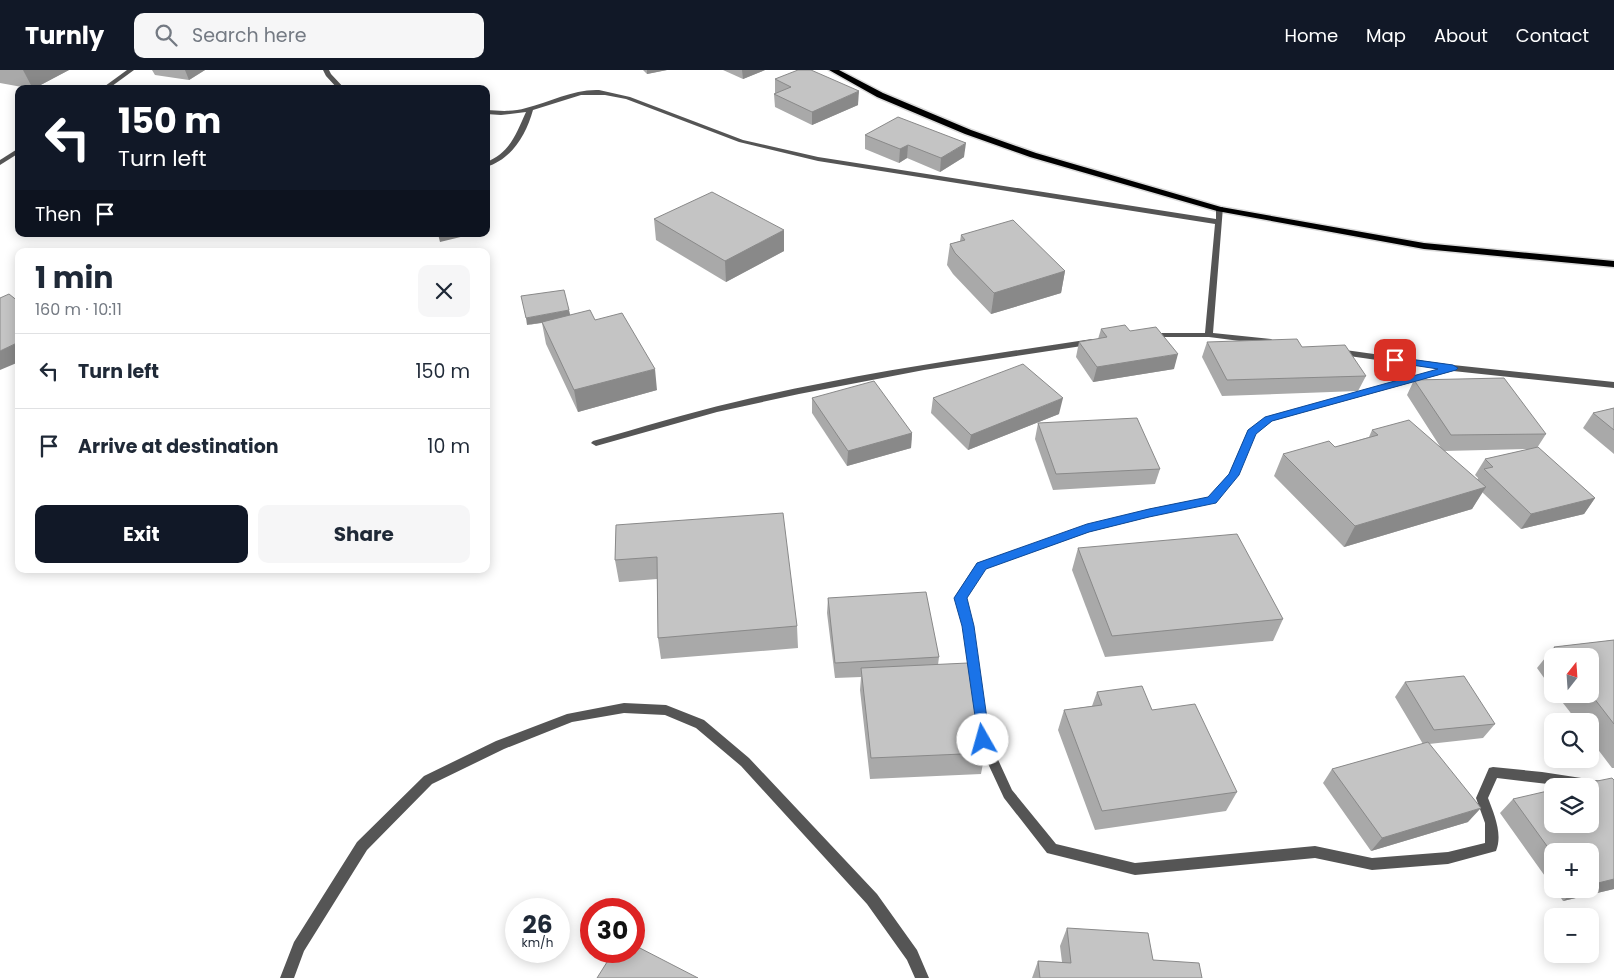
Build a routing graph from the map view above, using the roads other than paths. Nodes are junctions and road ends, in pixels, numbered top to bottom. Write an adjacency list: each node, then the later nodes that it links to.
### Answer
1 (130, 70): 4 (street)
2 (326, 70): 5 (street)
3 (833, 70): 11 (main road)
4 (109, 85)
5 (338, 85)
6 (530, 111): 7 (street); 10 (street); 12 (street)
7 (490, 112)
8 (15, 153): 9 (street)
9 (0, 163)
10 (490, 163)
11 (1220, 209): 12 (street); 13 (main road)
12 (1219, 222): 15 (street)
13 (1614, 264)
14 (1137, 335): 15 (street)
15 (1209, 335): 17 (street)
16 (1098, 341): 21 (street)
17 (1280, 343)
18 (1328, 350): 19 (street)
19 (1453, 368): 20 (street); 22 (street)
20 (1614, 385)
21 (596, 443)
22 (1614, 789)
23 (287, 978): 24 (street)
24 (922, 978)

